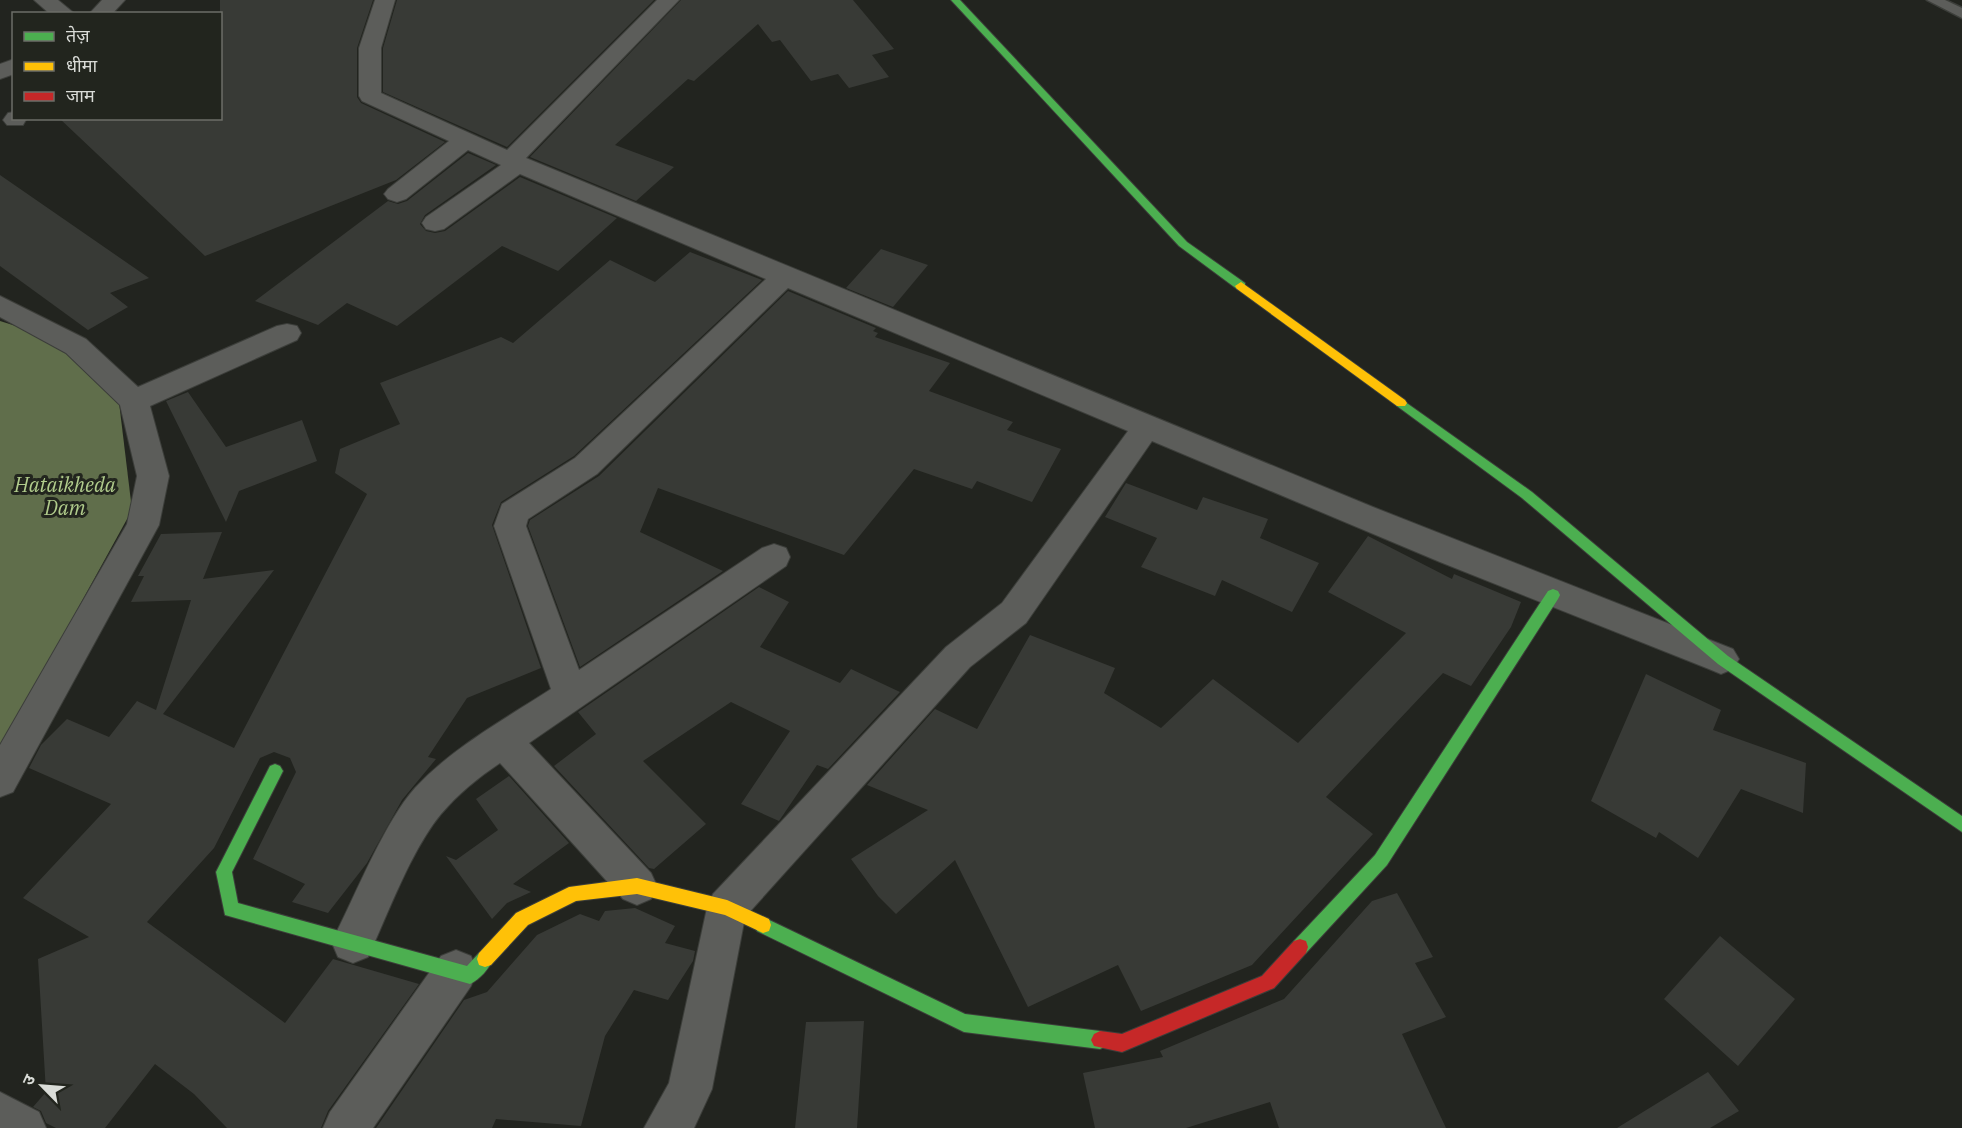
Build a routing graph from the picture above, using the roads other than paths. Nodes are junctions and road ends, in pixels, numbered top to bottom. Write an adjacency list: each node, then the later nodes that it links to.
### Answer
1 (44, 0): 7 (street)
2 (115, 0): 8 (street)
3 (385, 0): 10 (street)
4 (669, 0): 11 (street)
5 (955, 0): 21 (street)
6 (1934, 0): 9 (lane)
7 (62, 12)
8 (101, 12)
9 (1962, 14)
10 (464, 141): 11 (street); 12 (street)
11 (514, 162): 13 (street); 14 (street)
12 (397, 194)
13 (435, 223)
14 (785, 276): 18 (street); 22 (street)
15 (0, 305): 17 (street)
16 (287, 333): 17 (street)
17 (134, 401): 25 (street)
18 (1148, 426): 20 (street); 28 (street)
19 (774, 558): 22 (street)
20 (1553, 595): 21 (street); 28 (street)
21 (1723, 660): 26 (street)
22 (571, 695): 23 (street)
23 (504, 741): 27 (street); 29 (street)
24 (275, 771): 29 (street)
25 (0, 780)
26 (1962, 825)
27 (637, 886): 28 (street); 30 (street)
28 (728, 908): 34 (street)
29 (352, 943): 30 (street)
30 (456, 971): 33 (street)
31 (0, 1114): 32 (street)
32 (23, 1128)
33 (346, 1128)
34 (667, 1128)

